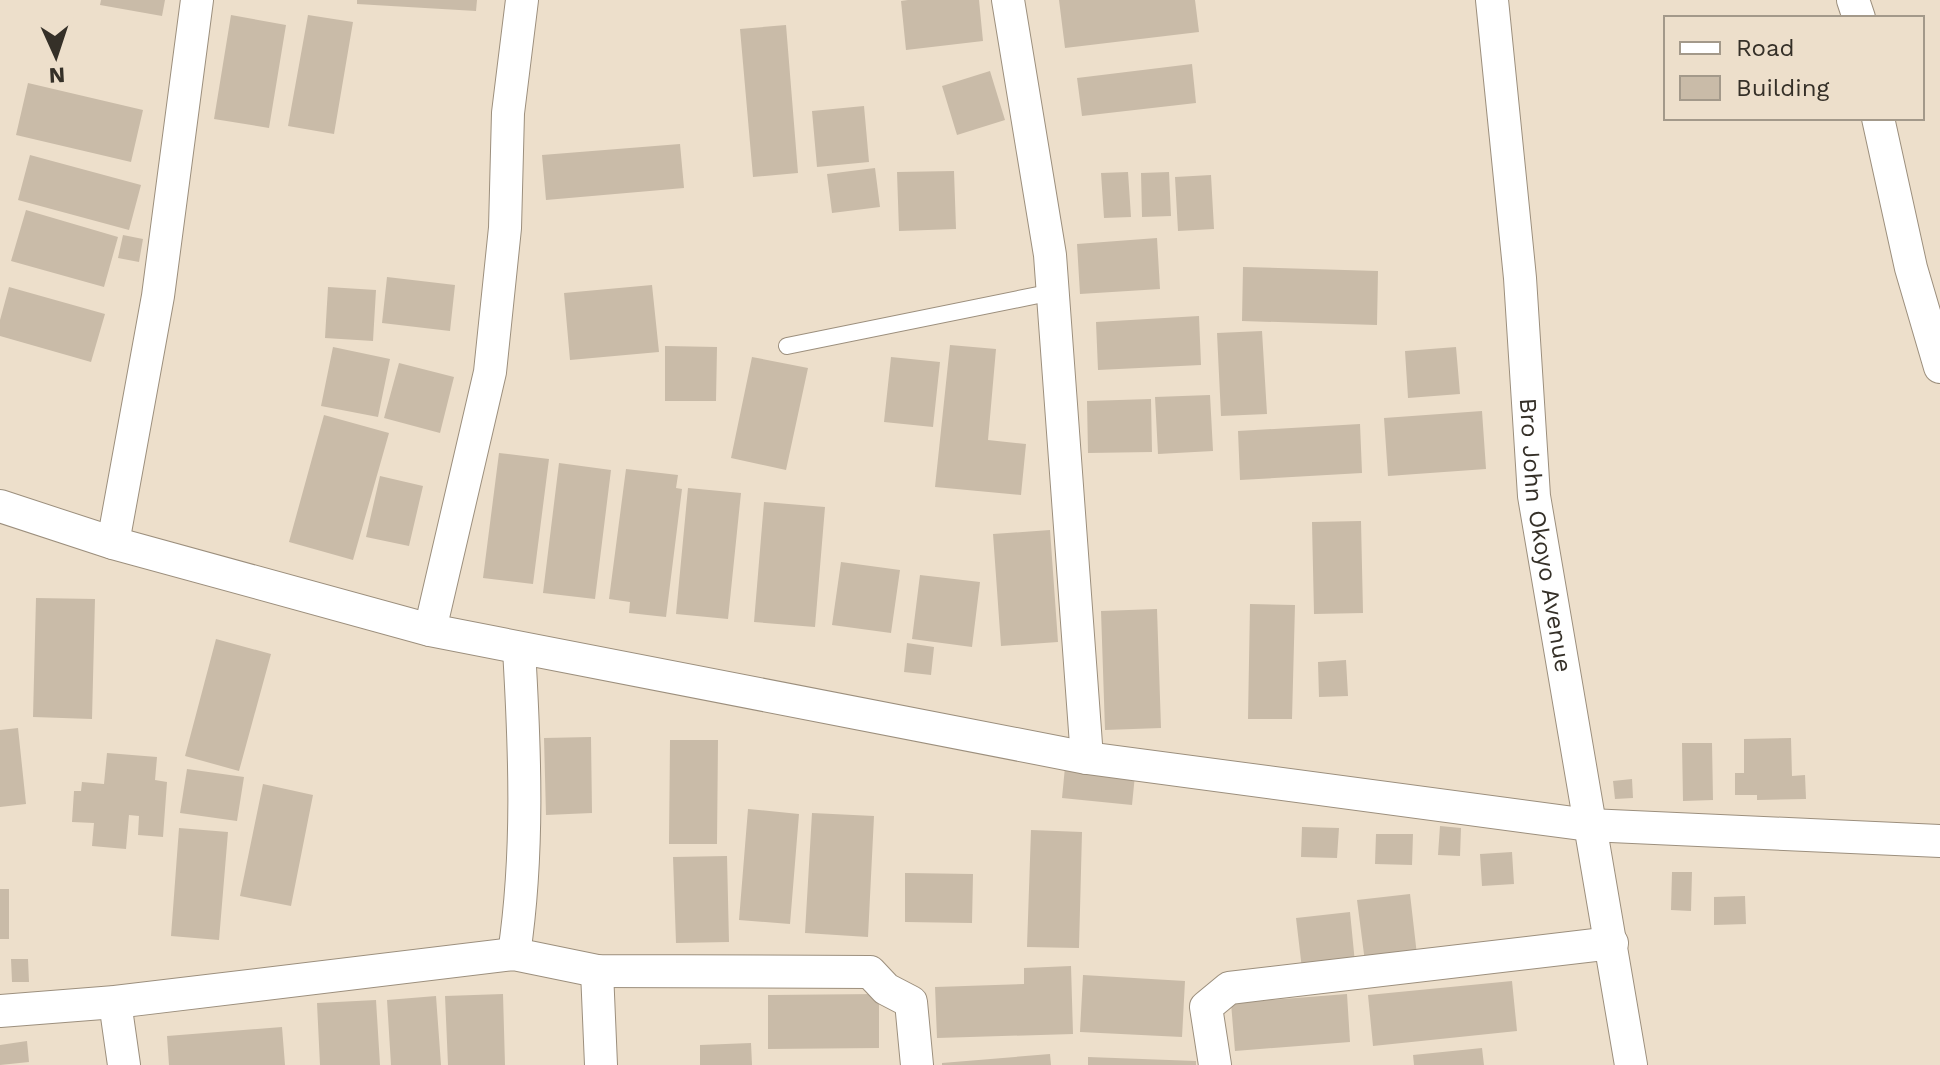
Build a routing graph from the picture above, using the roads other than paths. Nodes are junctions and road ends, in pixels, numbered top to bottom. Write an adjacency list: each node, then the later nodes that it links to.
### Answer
1 (197, 0): 10 (street)
2 (522, 0): 11 (street)
3 (1008, 0): 6 (street)
4 (1492, 0): 14 (street, Bro John Okoyo Avenue)
5 (1878, 120): 8 (street)
6 (1053, 292): 7 (lane); 13 (street)
7 (787, 346)
8 (1940, 367)
9 (0, 506): 10 (street)
10 (113, 543): 11 (street)
11 (430, 630): 12 (street)
12 (519, 649): 13 (street); 17 (street)
13 (1087, 758): 14 (street)
14 (1589, 825): 15 (street); 16 (street, Bro John Okoyo Avenue)
15 (1940, 841)
16 (1612, 943): 24 (street); 25 (street, Bro John Okoyo Avenue)
17 (514, 954): 18 (street); 19 (street)
18 (597, 971): 22 (street); 23 (street)
19 (115, 1002): 20 (street); 21 (street)
20 (0, 1011)
21 (124, 1065)
22 (601, 1065)
23 (917, 1065)
24 (1215, 1065)
25 (1631, 1065)

